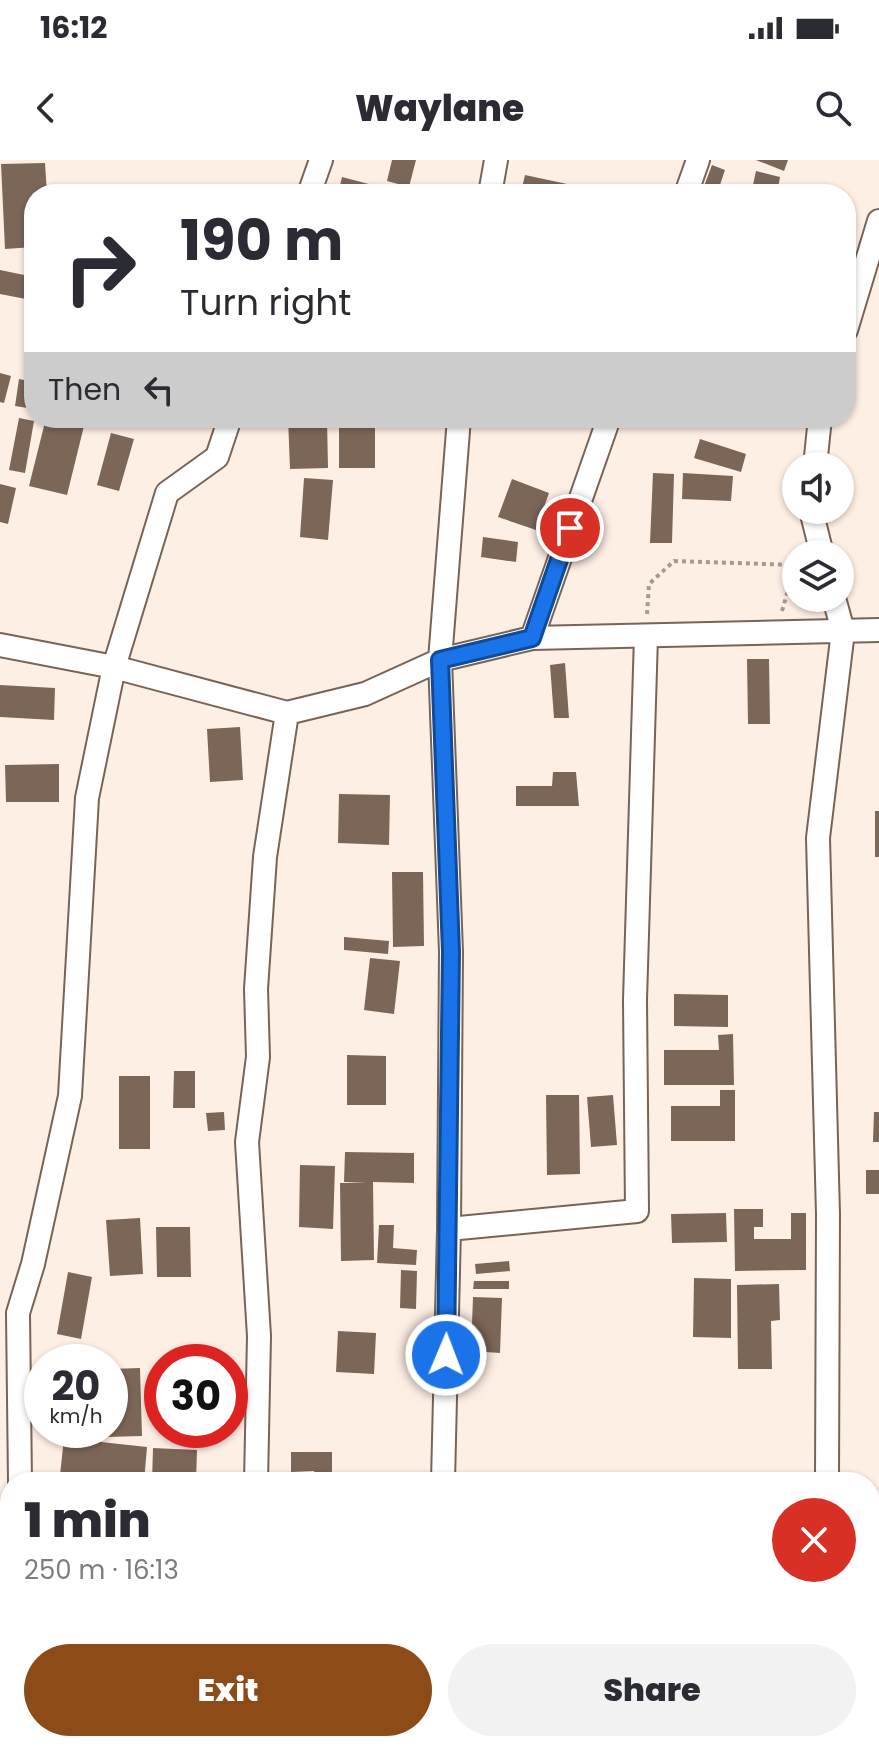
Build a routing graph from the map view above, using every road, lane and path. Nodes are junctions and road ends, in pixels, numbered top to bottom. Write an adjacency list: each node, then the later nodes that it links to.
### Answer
1 (321, 160): 4 (street)
2 (496, 160): 5 (street)
3 (698, 160): 6 (street)
4 (313, 184)
5 (492, 184)
6 (690, 184)
7 (879, 221): 8 (street)
8 (856, 297)
9 (227, 428): 24 (street)
10 (458, 428): 23 (street)
11 (606, 428): 21 (street)
12 (819, 428): 13 (street)
13 (816, 452)
14 (782, 564): 20 (path)
15 (782, 612): 19 (path)
16 (838, 612): 18 (street)
17 (879, 630): 18 (street)
18 (843, 631): 19 (street); 31 (street)
19 (776, 632): 20 (street)
20 (646, 636): 21 (street); 26 (street)
21 (532, 638): 23 (street)
22 (0, 645): 24 (street)
23 (440, 660): 25 (street); 26 (street)
24 (114, 667): 25 (street); 27 (street)
25 (287, 713): 29 (street)
26 (449, 1229): 30 (street)
27 (9, 1315): 28 (street)
28 (19, 1472)
29 (256, 1472)
30 (443, 1472)
31 (827, 1472)

